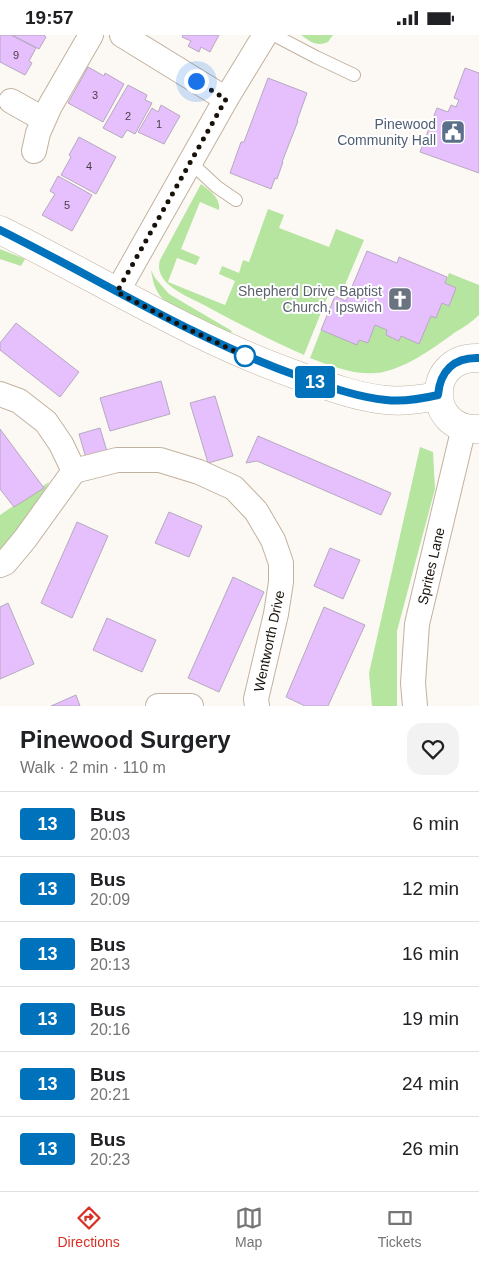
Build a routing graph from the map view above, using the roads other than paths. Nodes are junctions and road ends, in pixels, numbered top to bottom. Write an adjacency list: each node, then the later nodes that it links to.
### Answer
1 (91, 35): 8 (street)
2 (122, 35): 6 (street)
3 (265, 35): 6 (street)
4 (274, 35): 5 (lane)
5 (354, 75)
6 (226, 99): 10 (street)
7 (11, 101): 8 (street)
8 (44, 119): 9 (street)
9 (34, 151)
10 (190, 161): 11 (lane); 13 (street)
11 (236, 200)
12 (0, 230): 13 (street)
13 (117, 292): 16 (street)
14 (479, 358): 16 (street)
15 (0, 394): 18 (street)
16 (438, 395): 17 (street)
17 (472, 428): 23 (street, Sprites Lane)
18 (74, 471): 19 (street); 22 (street, Wentworth Drive)
19 (0, 565)
20 (158, 706): 21 (street)
21 (191, 706)
22 (257, 706)
23 (415, 706)

